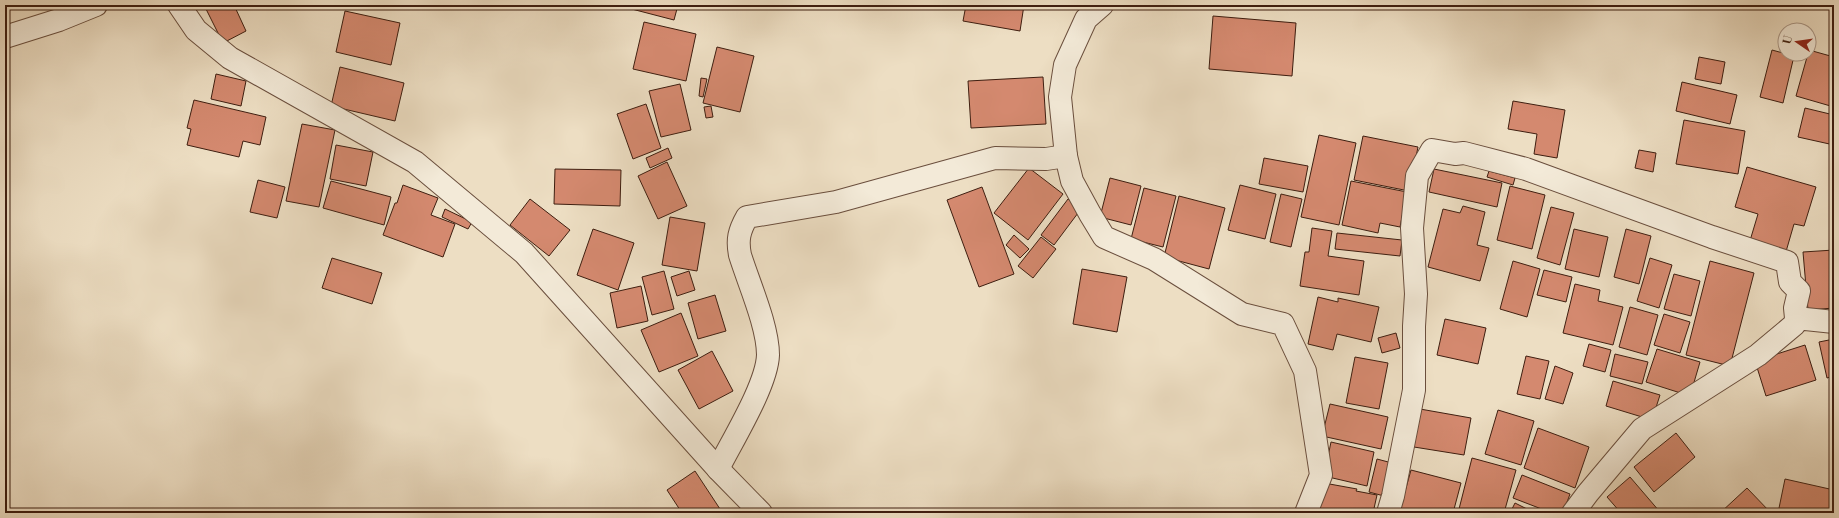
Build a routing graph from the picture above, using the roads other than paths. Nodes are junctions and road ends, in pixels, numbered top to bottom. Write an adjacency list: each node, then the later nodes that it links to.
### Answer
1 (96, 5): 4 (street)
2 (179, 5): 8 (street)
3 (1102, 5): 5 (street)
4 (5, 37)
5 (1066, 156): 8 (street); 10 (street)
6 (1796, 318): 7 (street); 11 (street); 12 (street)
7 (1834, 322)
8 (718, 469): 9 (street)
9 (761, 513)
10 (1306, 513)
11 (1388, 513)
12 (1573, 513)

